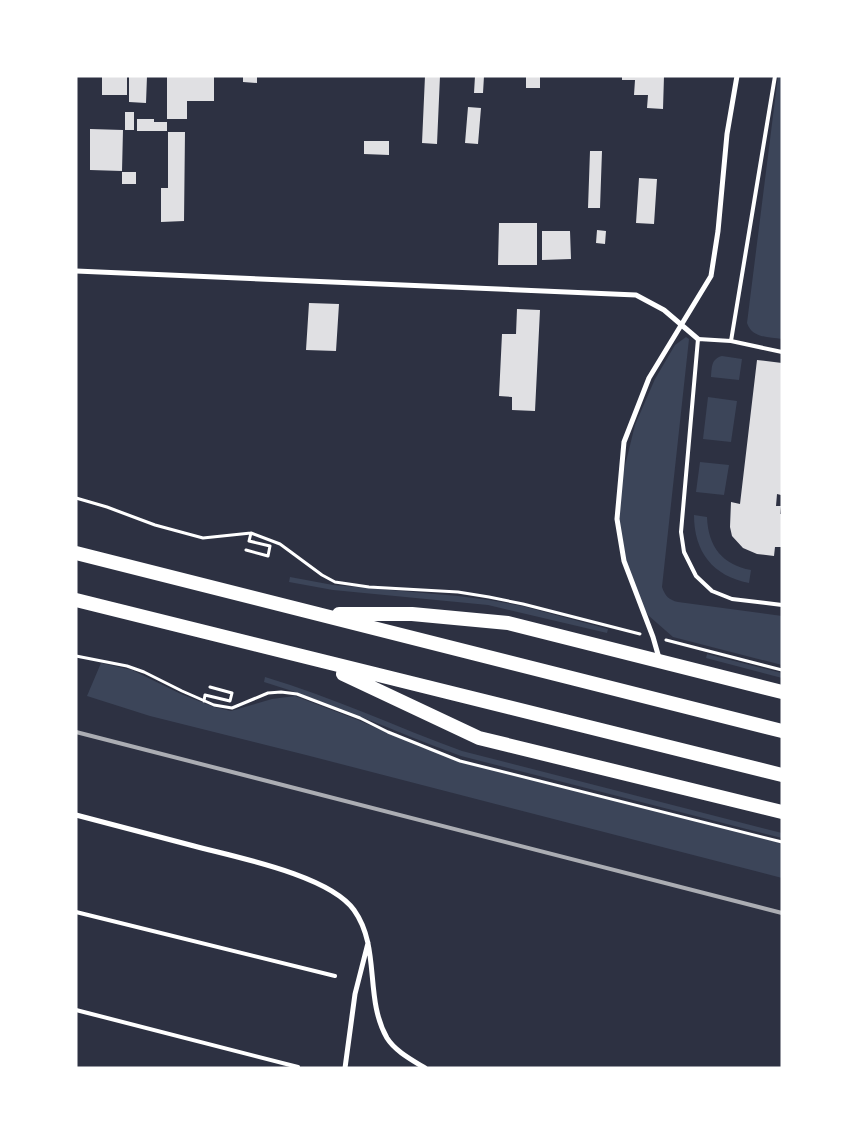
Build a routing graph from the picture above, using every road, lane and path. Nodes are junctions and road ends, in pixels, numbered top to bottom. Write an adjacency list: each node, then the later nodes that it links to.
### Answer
1 (737, 76): 4 (street)
2 (775, 76): 6 (lane)
3 (76, 271): 4 (street)
4 (681, 324): 5 (street); 15 (street)
5 (698, 339): 6 (lane); 13 (lane)
6 (731, 341): 7 (lane)
7 (782, 352)
8 (76, 498): 9 (path)
9 (251, 534): 10 (path); 15 (path)
10 (246, 550)
11 (76, 553): 14 (highway)
12 (76, 600): 17 (highway)
13 (782, 605)
14 (318, 614): 18 (highway); 23 (highway)
15 (653, 637): 18 (street); 19 (path)
16 (76, 656): 22 (path)
17 (316, 661): 24 (highway); 25 (highway)
18 (659, 661): 21 (highway)
19 (782, 670)
20 (210, 688): 22 (path)
21 (782, 692)
22 (204, 701): 27 (path)
23 (782, 731)
24 (782, 775)
25 (782, 812)
26 (76, 815): 29 (street)
27 (782, 842)
28 (76, 912): 30 (lane)
29 (368, 940): 33 (street); 34 (street)
30 (335, 976)
31 (76, 1010): 32 (lane)
32 (298, 1067)
33 (345, 1068)
34 (425, 1068)

